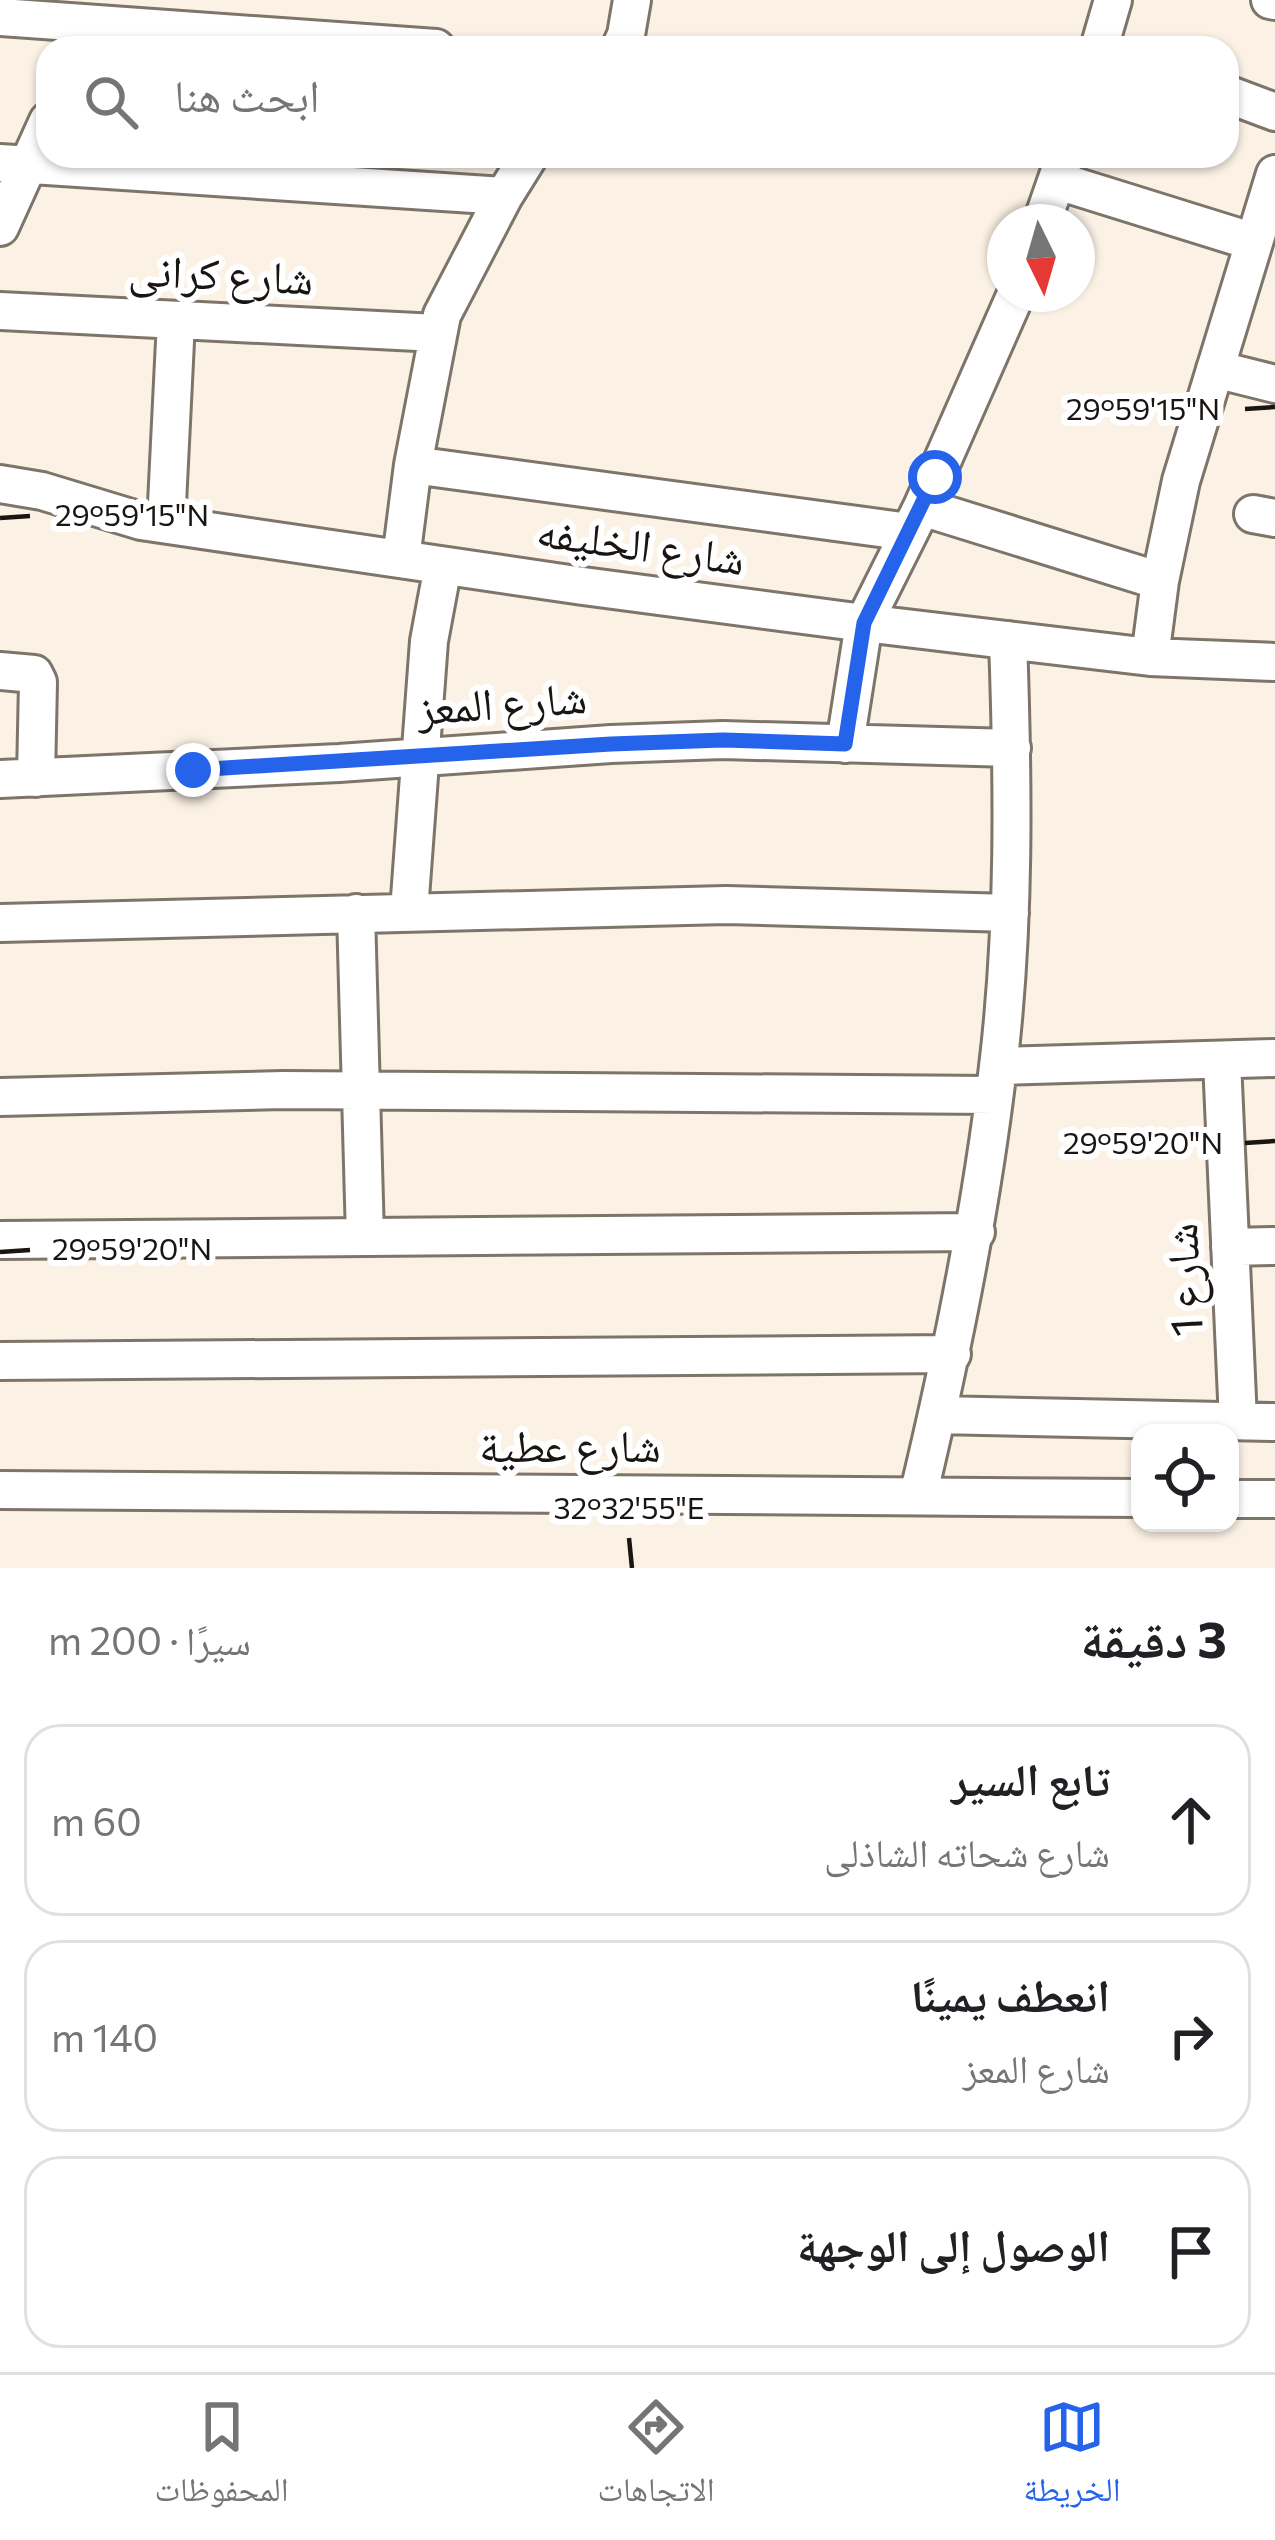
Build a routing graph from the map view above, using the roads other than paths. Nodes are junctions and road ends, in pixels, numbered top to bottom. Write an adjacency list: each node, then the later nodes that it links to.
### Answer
1 (632, 0): 6 (street)
2 (1113, 0): 7 (street)
3 (0, 17): 4 (street)
4 (87, 24): 5 (street)
5 (262, 36)
6 (626, 36)
7 (1103, 36)
8 (1239, 98): 9 (street)
9 (1275, 112)
10 (36, 137): 11 (street)
11 (15, 164): 18 (street)
12 (76, 168): 16 (street)
13 (522, 168): 16 (street)
14 (1062, 168): 17 (street); 19 (street)
15 (1275, 174): 19 (street)
16 (504, 196): 23 (street)
17 (1049, 204)
18 (0, 227)
19 (1254, 242): 24 (street)
20 (0, 311): 22 (street, شارع كرانى)
21 (1008, 312): 28 (street)
22 (176, 321): 23 (street, شارع كرانى); 29 (street)
23 (436, 333): 26 (street)
24 (1215, 369): 25 (street); 32 (street)
25 (1275, 384)
26 (413, 465): 28 (street); 30 (street)
27 (0, 484): 29 (street, شارع الخليفه)
28 (915, 519): 32 (street); 33 (street)
29 (166, 524): 30 (street, شارع الخليفه)
30 (401, 559): 31 (street, شارع الخليفه)
31 (443, 566): 33 (street, شارع الخليفه); 40 (street)
32 (1160, 580): 35 (street)
33 (864, 623): 34 (street, شارع الخليفه); 38 (street)
34 (1008, 640): 35 (street, شارع الخليفه); 39 (street)
35 (1150, 657): 36 (street, شارع الخليفه)
36 (1275, 662)
37 (0, 671): 41 (street)
38 (845, 744): 39 (street, شارع المعز); 40 (street, شارع المعز)
39 (1012, 748): 44 (street)
40 (420, 757): 41 (street, شارع المعز); 42 (street)
41 (18, 779)
42 (409, 911): 43 (street); 44 (street)
43 (356, 913): 45 (street); 49 (street)
44 (1010, 913): 48 (street)
45 (0, 923)
46 (1275, 1058): 47 (street)
47 (1222, 1061): 48 (street); 55 (street, شارع 1)
48 (996, 1080): 49 (street); 51 (street)
49 (360, 1090): 50 (street); 52 (street)
50 (0, 1096)
51 (976, 1232): 52 (street); 56 (street)
52 (365, 1237): 53 (street)
53 (0, 1240)
54 (1275, 1246): 55 (street)
55 (1230, 1247): 59 (street, شارع 1)
56 (952, 1354): 57 (street); 58 (street)
57 (0, 1361)
58 (938, 1415): 59 (street); 62 (street)
59 (1238, 1421): 60 (street)
60 (1275, 1422)
61 (0, 1490): 62 (street, شارع عطية)
62 (918, 1496): 63 (street, شارع عطية)
63 (1131, 1498)
64 (1239, 1499): 65 (street)
65 (1275, 1499)

